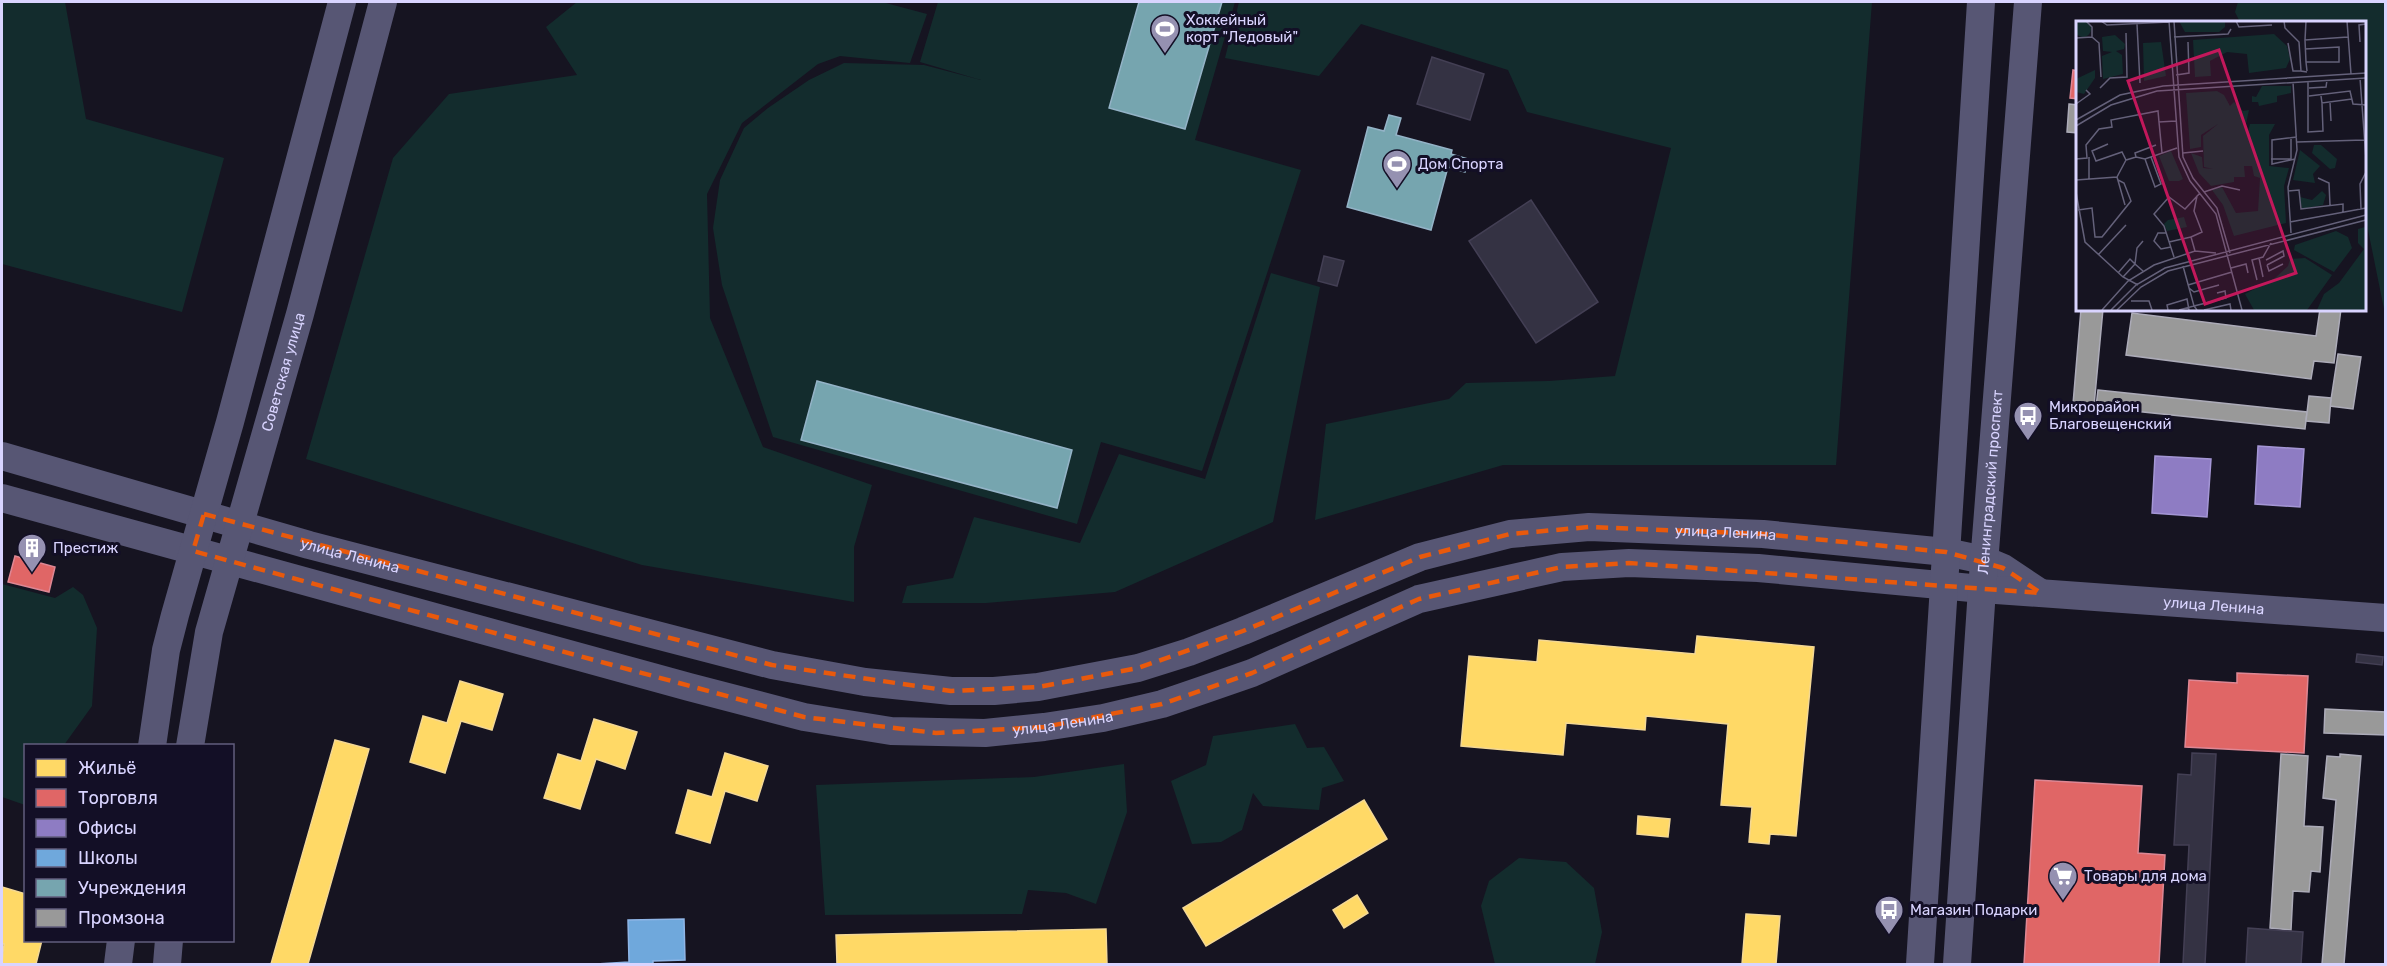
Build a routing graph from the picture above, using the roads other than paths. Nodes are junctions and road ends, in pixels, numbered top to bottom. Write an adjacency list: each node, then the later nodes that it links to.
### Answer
1 (342, 2): 7 (street)
2 (383, 2): 8 (street, Советская улица)
3 (1981, 2): 10 (street)
4 (2028, 2): 11 (street, Ленинградский проспект)
5 (2, 456): 7 (street, улица Ленина)
6 (2, 498): 9 (street, улица Ленина)
7 (204, 514): 8 (street, улица Ленина); 9 (street)
8 (239, 524): 12 (street, Советская улица); 19 (street, улица Ленина)
9 (193, 551): 12 (street, улица Ленина); 21 (street)
10 (1946, 552): 11 (street, улица Ленина); 13 (street, улица Ленина); 14 (street)
11 (1984, 560): 15 (street, Ленинградский проспект); 16 (street, улица Ленина)
12 (229, 561): 20 (street, улица Ленина); 22 (street, Советская улица)
13 (1404, 563): 17 (street); 19 (street, улица Ленина)
14 (1944, 585): 15 (street, улица Ленина); 17 (street, улица Ленина); 27 (street)
15 (1982, 589): 16 (street, улица Ленина); 28 (street, Ленинградский проспект)
16 (2041, 593): 18 (street, улица Ленина)
17 (1419, 598): 20 (street, улица Ленина)
18 (2385, 618)
19 (700, 647): 20 (street)
20 (689, 687)
21 (152, 744)
22 (190, 744)
23 (121, 942): 25 (street)
24 (169, 942): 26 (street)
25 (118, 964)
26 (167, 964)
27 (1920, 964)
28 (1957, 964)

